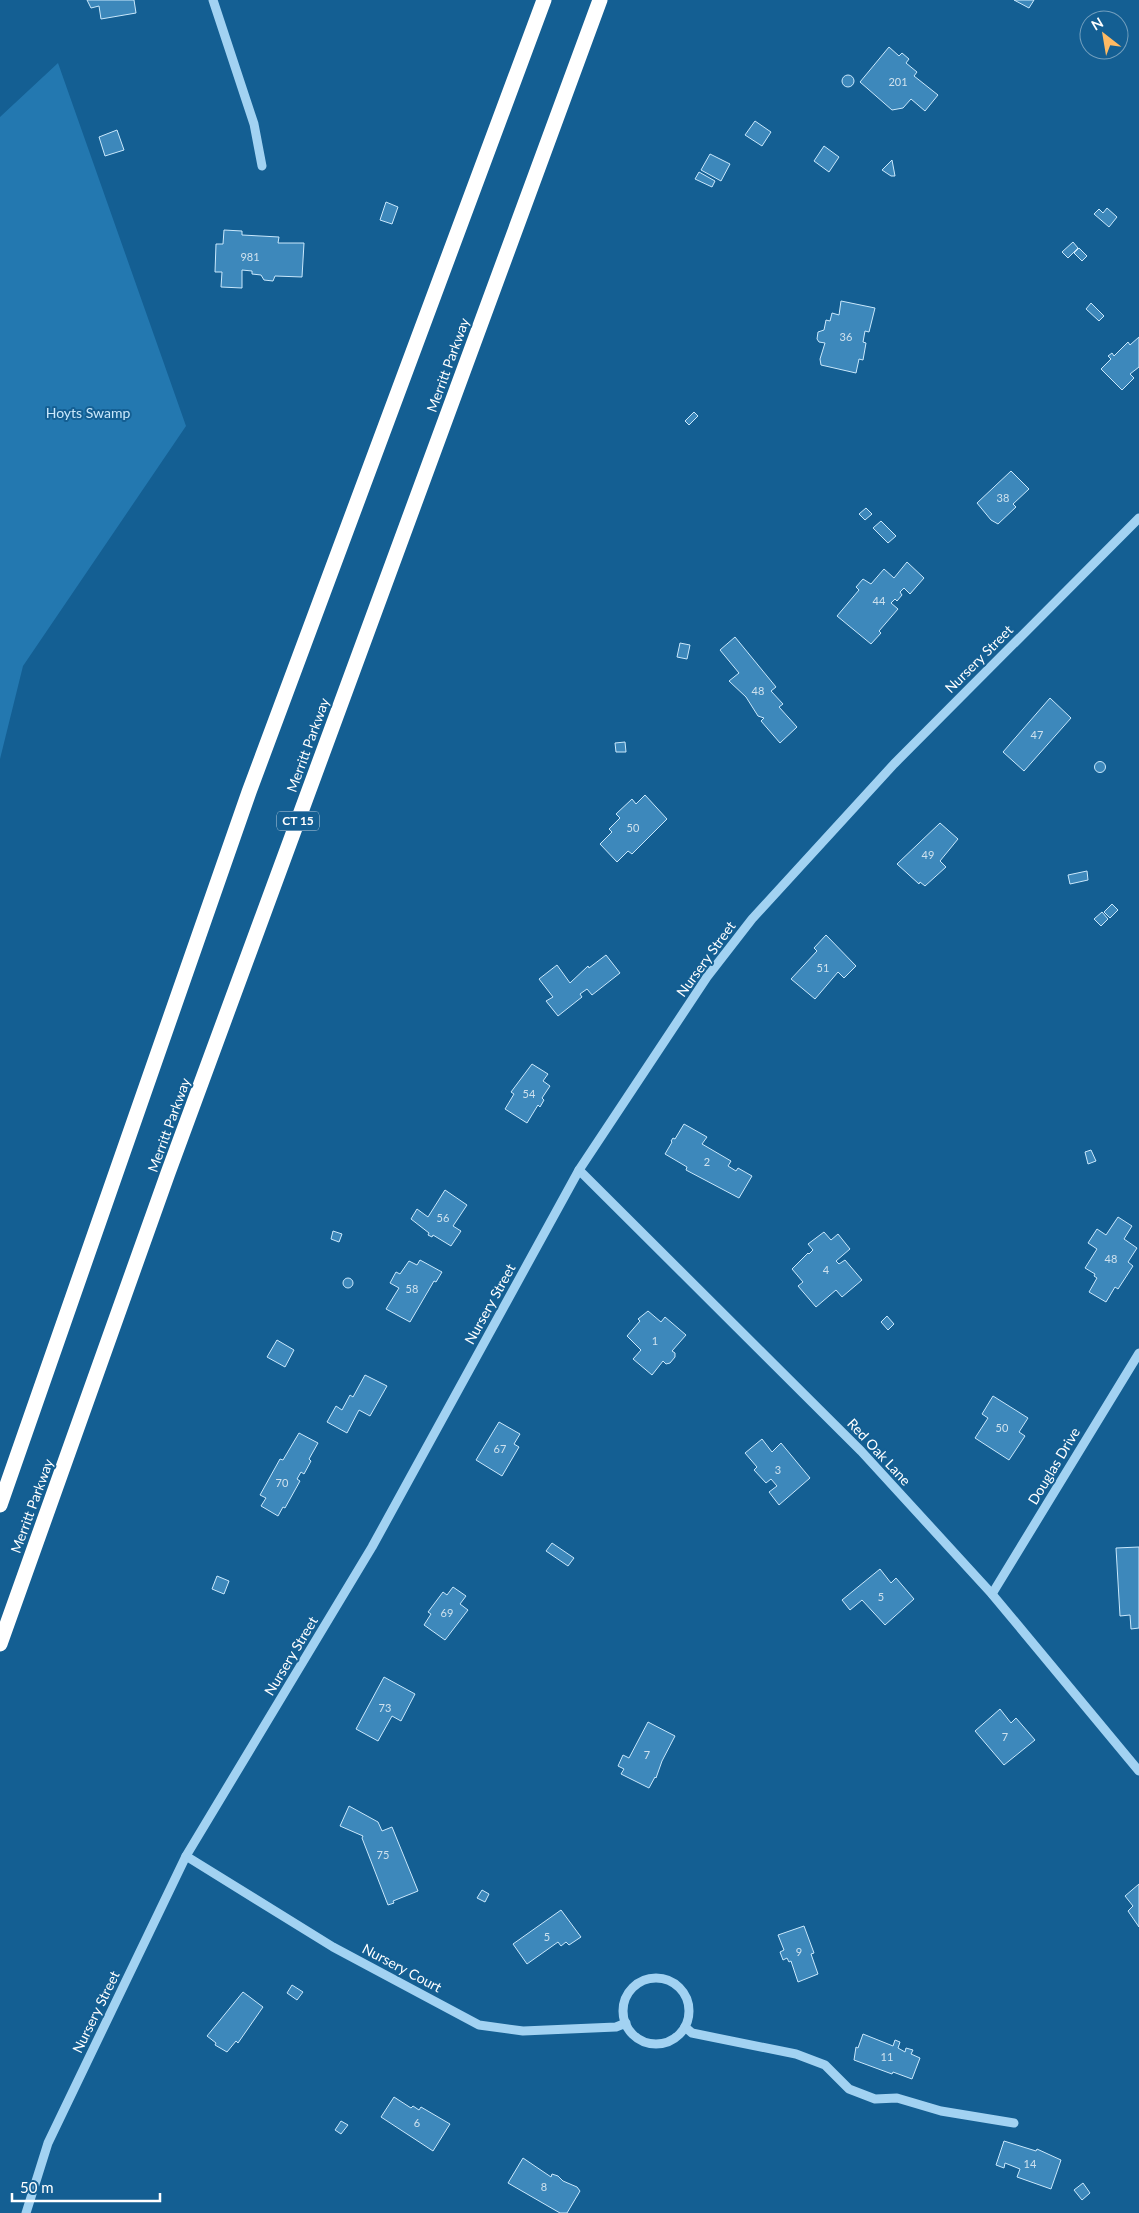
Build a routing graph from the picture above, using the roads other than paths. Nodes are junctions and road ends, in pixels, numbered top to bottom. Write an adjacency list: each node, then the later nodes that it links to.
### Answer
1 (213, 0): 4 (street)
2 (544, 0): 8 (highway)
3 (600, 0): 10 (highway, Merritt Parkway / CT 15)
4 (262, 166)
5 (1139, 518): 6 (street, Nursery Street)
6 (579, 1170): 9 (street, Red Oak Lane); 12 (street, Nursery Street)
7 (1139, 1353): 9 (street, Douglas Drive)
8 (0, 1505)
9 (992, 1594): 11 (street, Red Oak Lane)
10 (0, 1644)
11 (1139, 1771)
12 (186, 1856): 13 (street, Nursery Court); 16 (street, Nursery Street)
13 (626, 2023): 14 (street); 14 (street)
14 (685, 2027): 15 (street)
15 (1014, 2123)
16 (26, 2213)

